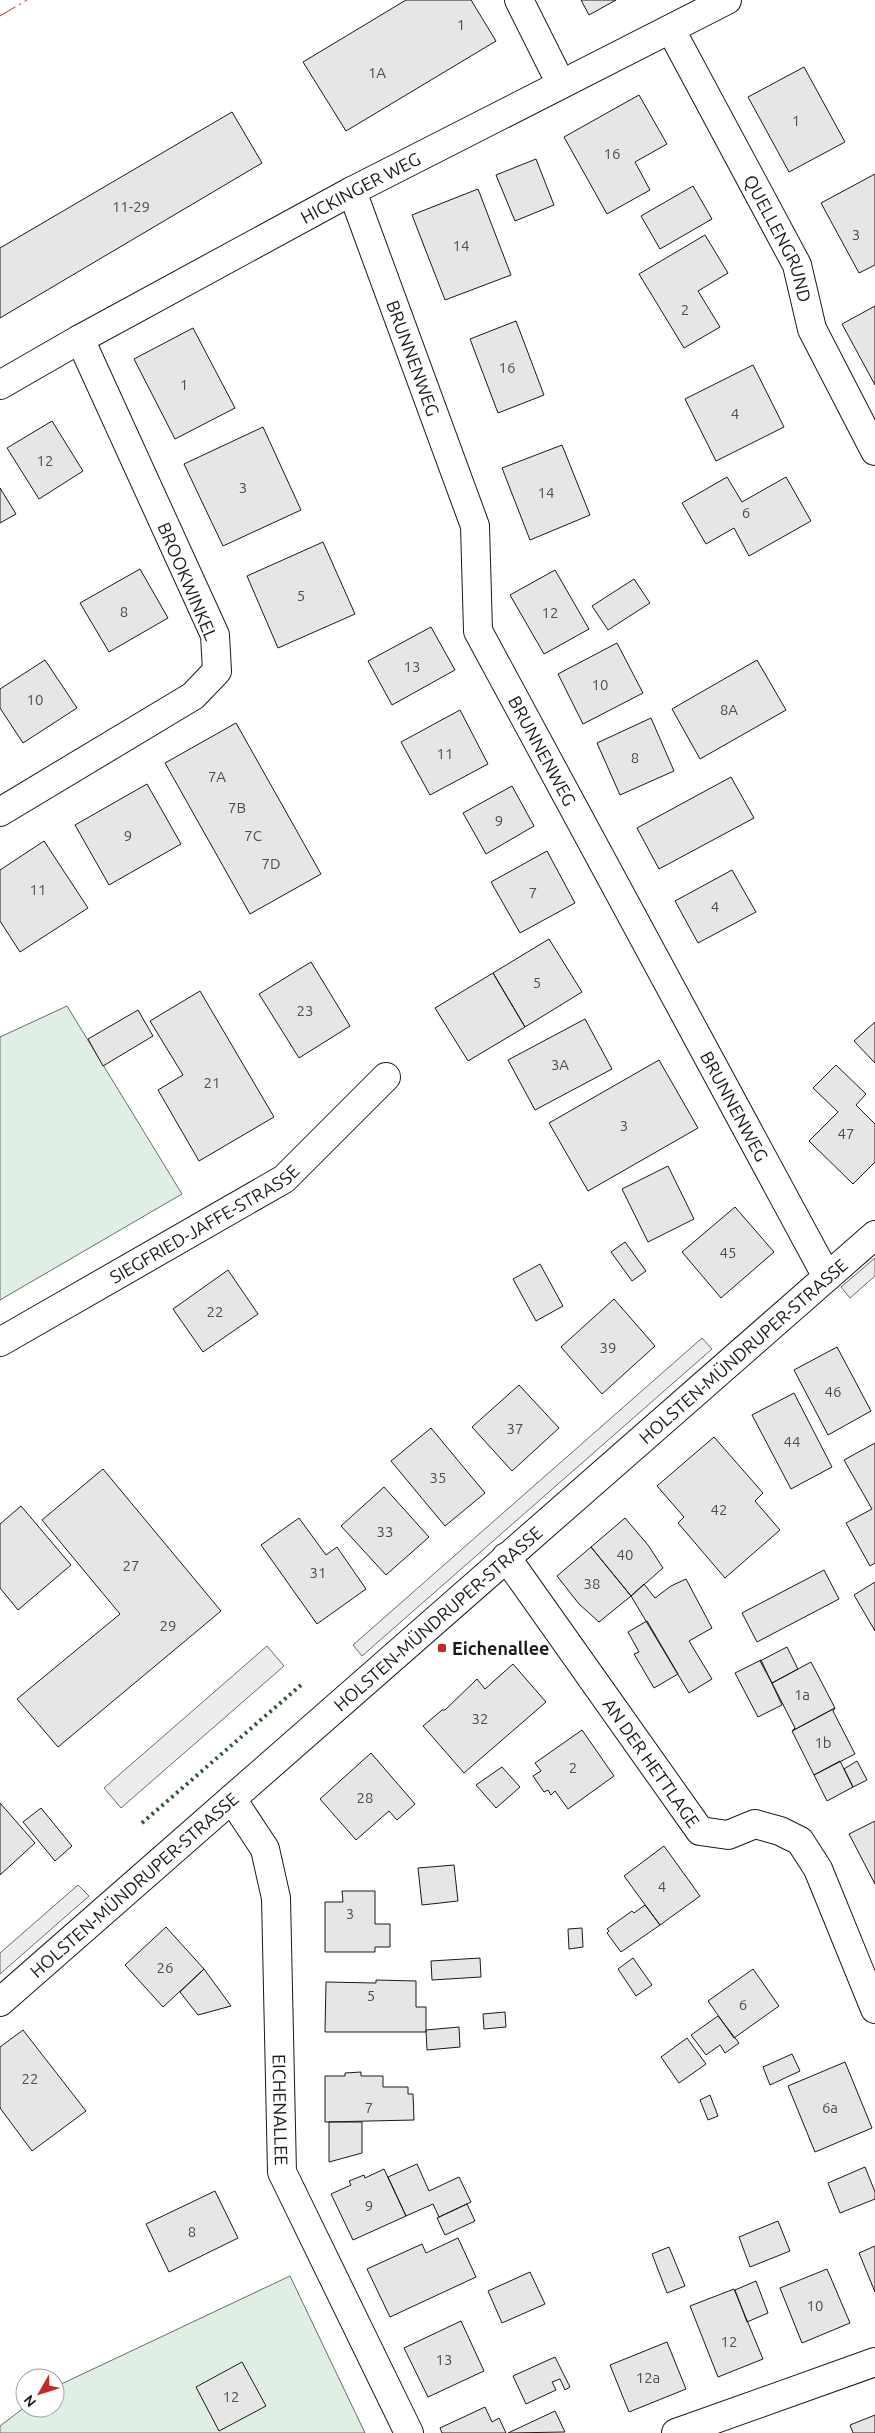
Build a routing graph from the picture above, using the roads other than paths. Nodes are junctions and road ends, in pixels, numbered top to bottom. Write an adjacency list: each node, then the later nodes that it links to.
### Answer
1 (519, 0): 4 (street)
2 (727, 0): 3 (street, HICKINGER WEG)
3 (670, 30): 4 (street, HICKINGER WEG); 8 (street, QUELLENGRUND)
4 (561, 84): 5 (street, HICKINGER WEG)
5 (352, 191): 6 (street, HICKINGER WEG); 12 (street, BRUNNENWEG)
6 (80, 339): 7 (street, HICKINGER WEG); 9 (street, BROOKWINKEL)
7 (0, 385)
8 (875, 451)
9 (0, 812)
10 (386, 1077): 13 (street, SIEGFRIED-JAFFE-STRASSE)
11 (875, 1235): 12 (street, HOLSTEN-MÜNDRUPER-STRASSE)
12 (827, 1277): 14 (street, HOLSTEN-MÜNDRUPER-STRASSE)
13 (0, 1342)
14 (506, 1557): 15 (street, HOLSTEN-MÜNDRUPER-STRASSE); 17 (street, AN DER HETTLAGE)
15 (232, 1799): 16 (street, HOLSTEN-MÜNDRUPER-STRASSE); 19 (street, EICHENALLEE)
16 (0, 2002)
17 (875, 2009)
18 (875, 2362): 20 (street)
19 (409, 2433)
20 (676, 2433)

